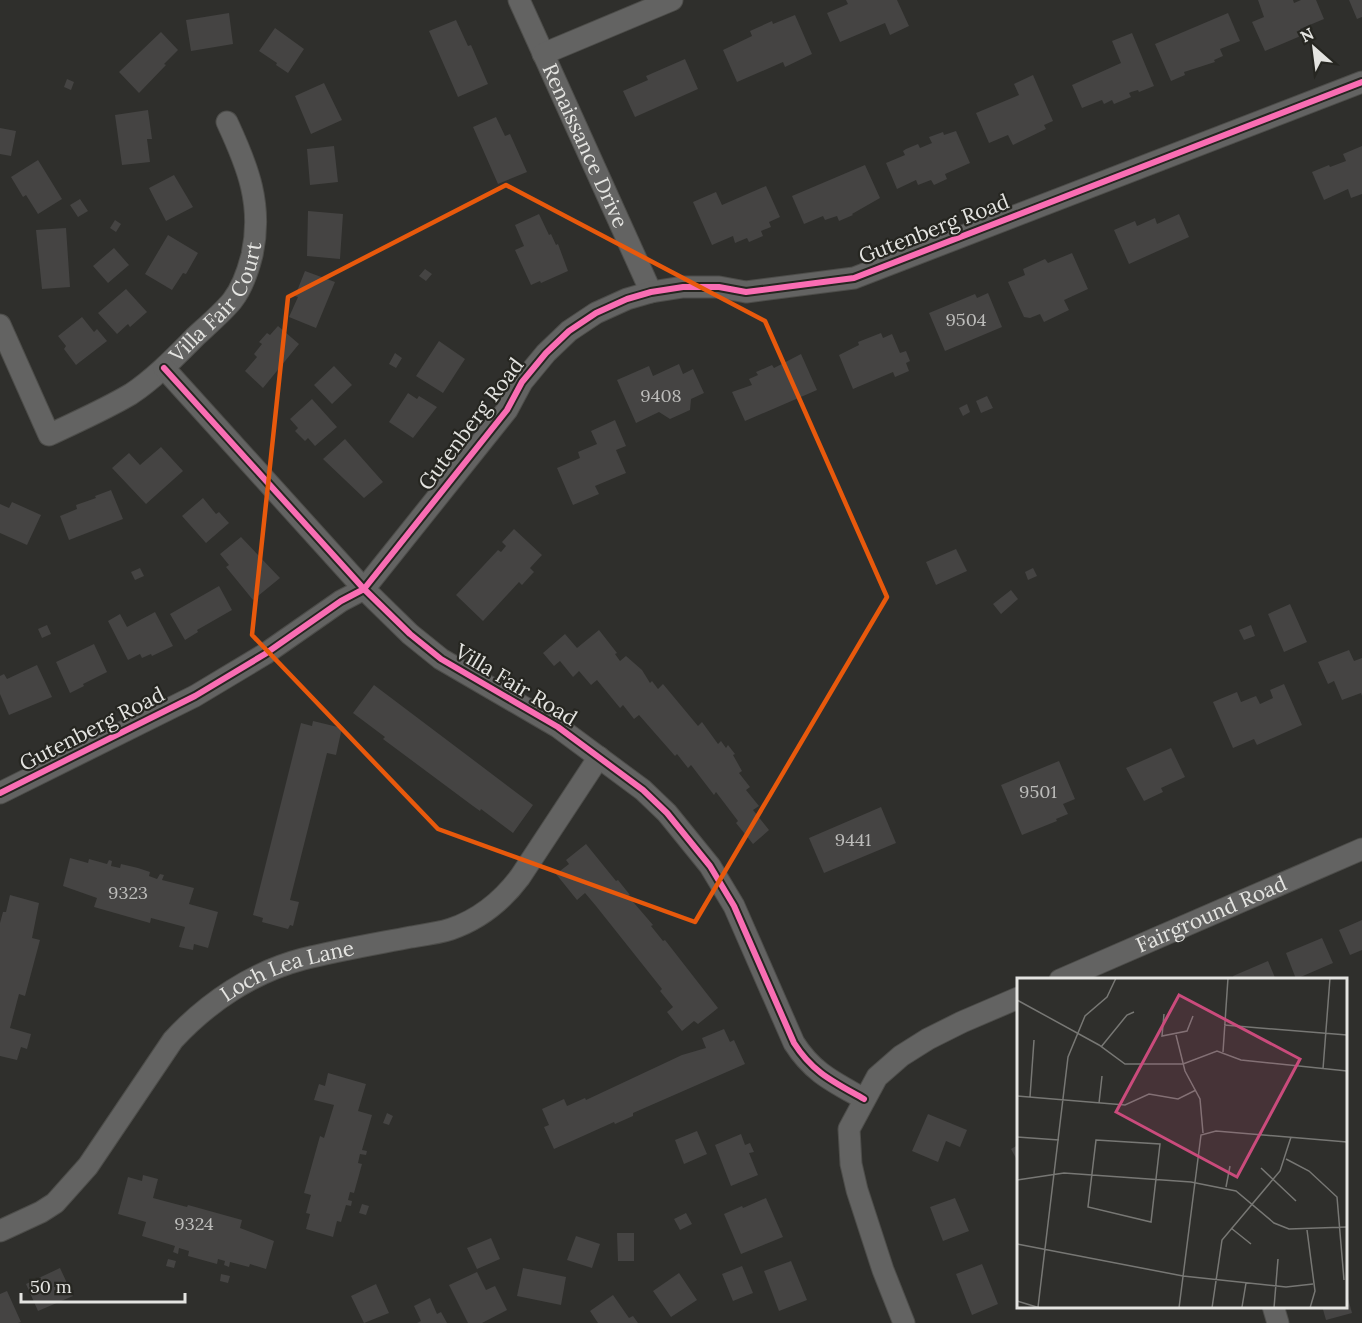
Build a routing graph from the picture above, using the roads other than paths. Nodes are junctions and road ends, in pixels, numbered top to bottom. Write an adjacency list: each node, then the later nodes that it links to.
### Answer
1 (519, 0): 3 (street, Renaissance Drive)
2 (672, 0): 3 (street)
3 (543, 54): 6 (street, Renaissance Drive)
4 (1362, 82): 6 (street, Gutenberg Road)
5 (227, 122): 8 (street, Villa Fair Court)
6 (651, 292): 9 (street, Gutenberg Road)
7 (0, 325): 8 (street, Villa Fair Court)
8 (164, 368): 9 (street, Villa Fair Road)
9 (364, 589): 10 (street, Villa Fair Road); 11 (street, Gutenberg Road)
10 (599, 757): 15 (street, Villa Fair Road); 16 (street, Loch Lea Lane)
11 (0, 793)
12 (1362, 849): 13 (street, Fairground Road)
13 (1065, 978)
14 (1017, 998): 15 (street)
15 (864, 1099): 18 (street)
16 (0, 1231)
17 (1274, 1308): 19 (street)
18 (904, 1323)
19 (1278, 1323)

